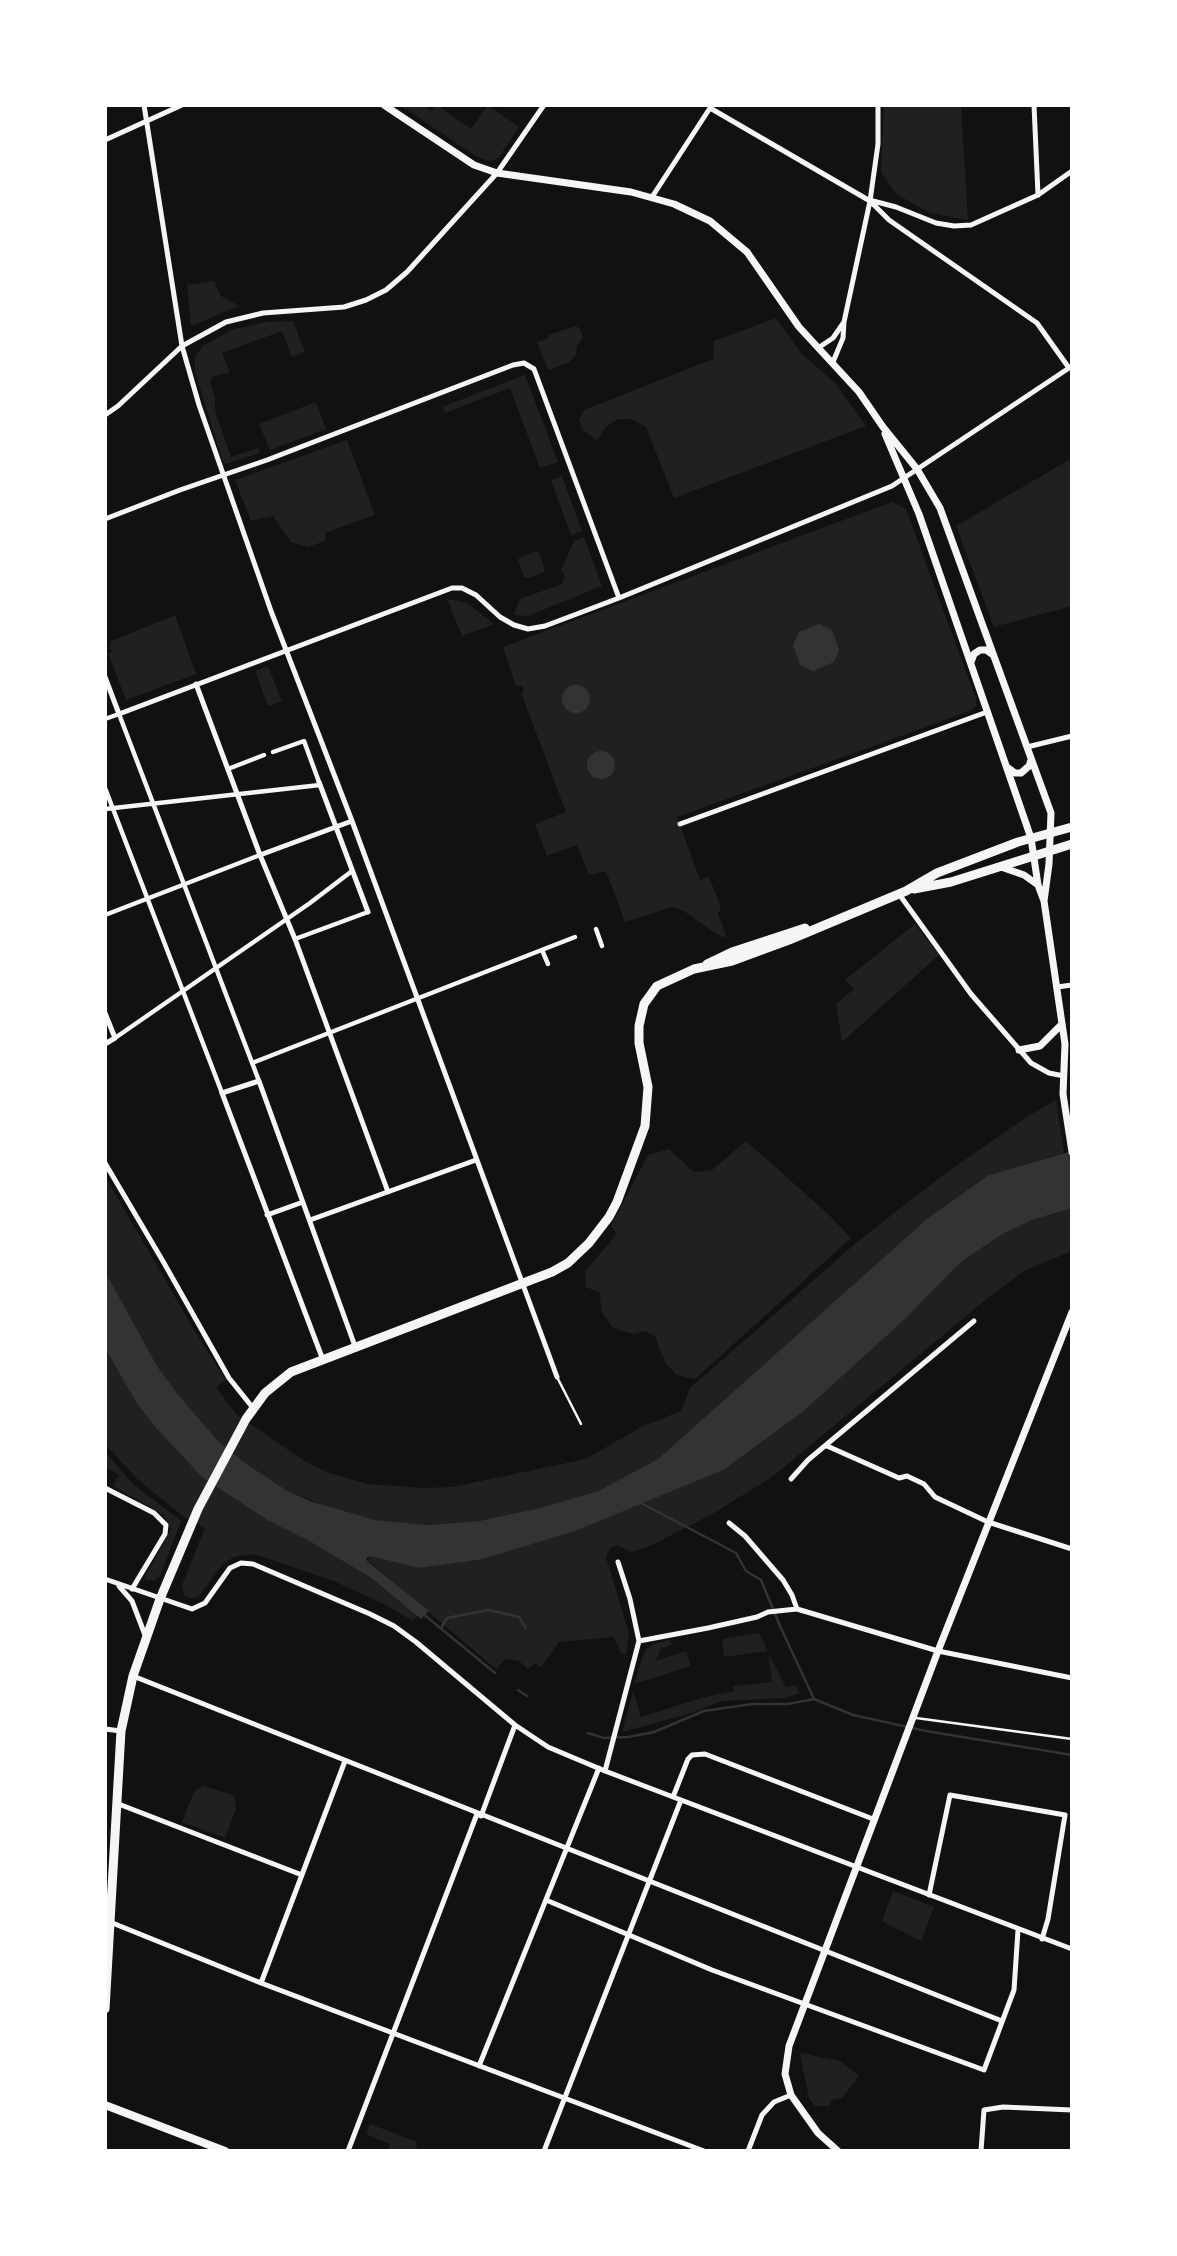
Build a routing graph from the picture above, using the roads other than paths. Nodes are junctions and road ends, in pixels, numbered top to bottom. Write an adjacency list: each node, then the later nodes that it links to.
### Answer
1 (144, 105): 8 (street)
2 (182, 105): 8 (street)
3 (384, 105): 11 (street)
4 (544, 105): 11 (street)
5 (878, 105): 14 (street)
6 (1034, 105): 12 (street)
7 (707, 106): 13 (street); 14 (street)
8 (147, 120): 9 (street); 16 (street)
9 (105, 139)
10 (1072, 172): 12 (street)
11 (497, 173): 13 (street); 16 (street)
12 (1038, 195): 14 (street)
13 (652, 197): 17 (street)
14 (870, 201): 15 (street); 19 (street)
15 (844, 322): 17 (street); 18 (street)
16 (181, 346): 20 (street); 23 (street)
17 (818, 348): 18 (street)
18 (833, 362): 21 (street)
19 (1070, 367): 22 (street)
20 (105, 415)
21 (883, 427): 22 (street); 24 (street)
22 (917, 469): 24 (street); 28 (street)
23 (222, 475): 25 (street); 26 (street); 27 (street)
24 (904, 480): 26 (street); 29 (street)
25 (105, 519)
26 (619, 598): 27 (street)
27 (286, 649): 31 (street); 48 (street)
28 (995, 659): 29 (street); 36 (street)
29 (971, 666): 32 (street)
30 (105, 677): 33 (street)
31 (196, 684): 33 (street); 41 (street)
32 (987, 712): 40 (street); 49 (street)
33 (119, 714): 34 (street); 45 (street)
34 (105, 719)
35 (1072, 736): 36 (street)
36 (1027, 747): 39 (street)
37 (273, 752): 42 (street)
38 (264, 755): 41 (street)
39 (1030, 756): 40 (street); 52 (street)
40 (1005, 764): 53 (street)
41 (228, 769): 44 (street)
42 (320, 783): 44 (street); 50 (street)
43 (105, 788): 46 (street)
44 (237, 794): 45 (street); 57 (street)
45 (152, 804): 46 (street); 60 (street)
46 (113, 808): 47 (street); 63 (street)
47 (105, 809)
48 (352, 821): 50 (street); 78 (street)
49 (680, 824)
50 (336, 827): 57 (street); 59 (street)
51 (1072, 827): 52 (main road)
52 (1051, 832): 53 (main road); 55 (street)
53 (1031, 838): 56 (street); 62 (main road)
54 (1072, 844): 55 (main road)
55 (1050, 850): 56 (main road); 64 (street)
56 (1034, 854): 58 (main road); 61 (street)
57 (260, 855): 60 (street); 67 (street)
58 (1000, 867): 61 (street); 62 (main road)
59 (352, 872): 65 (street); 67 (street)
60 (183, 885): 63 (street); 74 (street)
61 (1038, 885): 64 (street)
62 (902, 892): 85 (street); 99 (main road)
63 (147, 899): 66 (street); 77 (street)
64 (1044, 901): 76 (street)
65 (368, 912): 70 (street)
66 (105, 915)
67 (287, 918): 70 (street); 74 (street)
68 (596, 929): 71 (street)
69 (575, 937): 72 (street)
70 (295, 939): 81 (street)
71 (602, 946)
72 (542, 950): 73 (street); 78 (street)
73 (548, 964)
74 (216, 968): 77 (street); 87 (street)
75 (1072, 985): 76 (street)
76 (1057, 987): 80 (street)
77 (184, 991): 82 (street); 90 (street)
78 (416, 998): 81 (street); 93 (street)
79 (105, 1013): 82 (street)
80 (1062, 1024): 84 (street); 85 (street)
81 (329, 1034): 87 (street); 95 (street)
82 (115, 1038): 83 (street)
83 (105, 1044)
84 (1065, 1044): 86 (street); 88 (street)
85 (1019, 1050): 88 (street)
86 (1072, 1052)
87 (252, 1063): 89 (street)
88 (1068, 1076): 91 (street)
89 (259, 1080): 90 (street); 96 (street)
90 (222, 1093): 97 (street)
91 (1068, 1106): 92 (street)
92 (1072, 1152)
93 (476, 1160): 95 (street); 99 (street)
94 (105, 1163): 105 (street)
95 (388, 1192): 98 (street)
96 (303, 1202): 97 (street); 98 (street)
97 (267, 1215): 103 (street)
98 (310, 1220): 102 (street)
99 (523, 1284): 102 (main road); 104 (street)
100 (1072, 1312): 110 (street)
101 (974, 1321): 107 (street)
102 (356, 1349): 103 (main road)
103 (323, 1360): 105 (main road)
104 (557, 1377): 106 (lane)
105 (253, 1408): 117 (main road)
106 (581, 1424)
107 (827, 1446): 108 (street); 110 (street)
108 (791, 1479)
109 (105, 1488): 116 (street)
110 (988, 1522): 112 (street); 121 (street)
111 (729, 1523): 118 (street)
112 (1072, 1549)
113 (618, 1562): 120 (street)
114 (105, 1579): 115 (street)
115 (117, 1583): 116 (street); 119 (street)
116 (132, 1589): 117 (street)
117 (160, 1599): 119 (main road); 125 (street)
118 (797, 1609): 120 (street); 121 (street)
119 (146, 1636): 122 (main road)
120 (639, 1641): 130 (street)
121 (938, 1651): 123 (street); 124 (street)
122 (133, 1676): 127 (main road); 129 (street)
123 (1072, 1678)
124 (912, 1717): 128 (lane); 135 (street)
125 (515, 1725): 130 (street); 134 (street)
126 (105, 1728): 127 (street)
127 (121, 1731): 133 (main road)
128 (1072, 1739)
129 (345, 1761): 134 (street); 138 (street)
130 (602, 1769): 131 (street); 136 (street)
131 (673, 1797): 132 (street); 135 (street)
132 (681, 1800): 137 (street); 139 (street)
133 (116, 1803): 138 (street); 142 (main road)
134 (479, 1815): 136 (street); 152 (street)
135 (873, 1819): 137 (street)
136 (566, 1850): 139 (street); 141 (street)
137 (855, 1866): 140 (street); 147 (street)
138 (302, 1875): 148 (street)
139 (649, 1882): 144 (street); 147 (street)
140 (929, 1895): 143 (street); 145 (street)
141 (546, 1900): 144 (street); 153 (street)
142 (107, 1921): 148 (street); 150 (main road)
143 (1017, 1930): 145 (street); 151 (street)
144 (628, 1934): 149 (street); 155 (street)
145 (1042, 1939): 146 (street)
146 (1072, 1950)
147 (823, 1952): 149 (street); 151 (street)
148 (261, 1983): 152 (street)
149 (805, 2002): 151 (street); 154 (street)
150 (105, 2009)
151 (1002, 2021)
152 (393, 2033): 153 (street); 159 (street)
153 (479, 2066): 155 (street)
154 (790, 2095): 162 (street); 163 (street)
155 (565, 2098): 160 (street); 161 (street)
156 (105, 2105): 158 (main road)
157 (1072, 2110): 164 (street)
158 (225, 2151)
159 (348, 2151)
160 (544, 2151)
161 (704, 2151)
162 (748, 2151)
163 (838, 2151)
164 (981, 2151)

